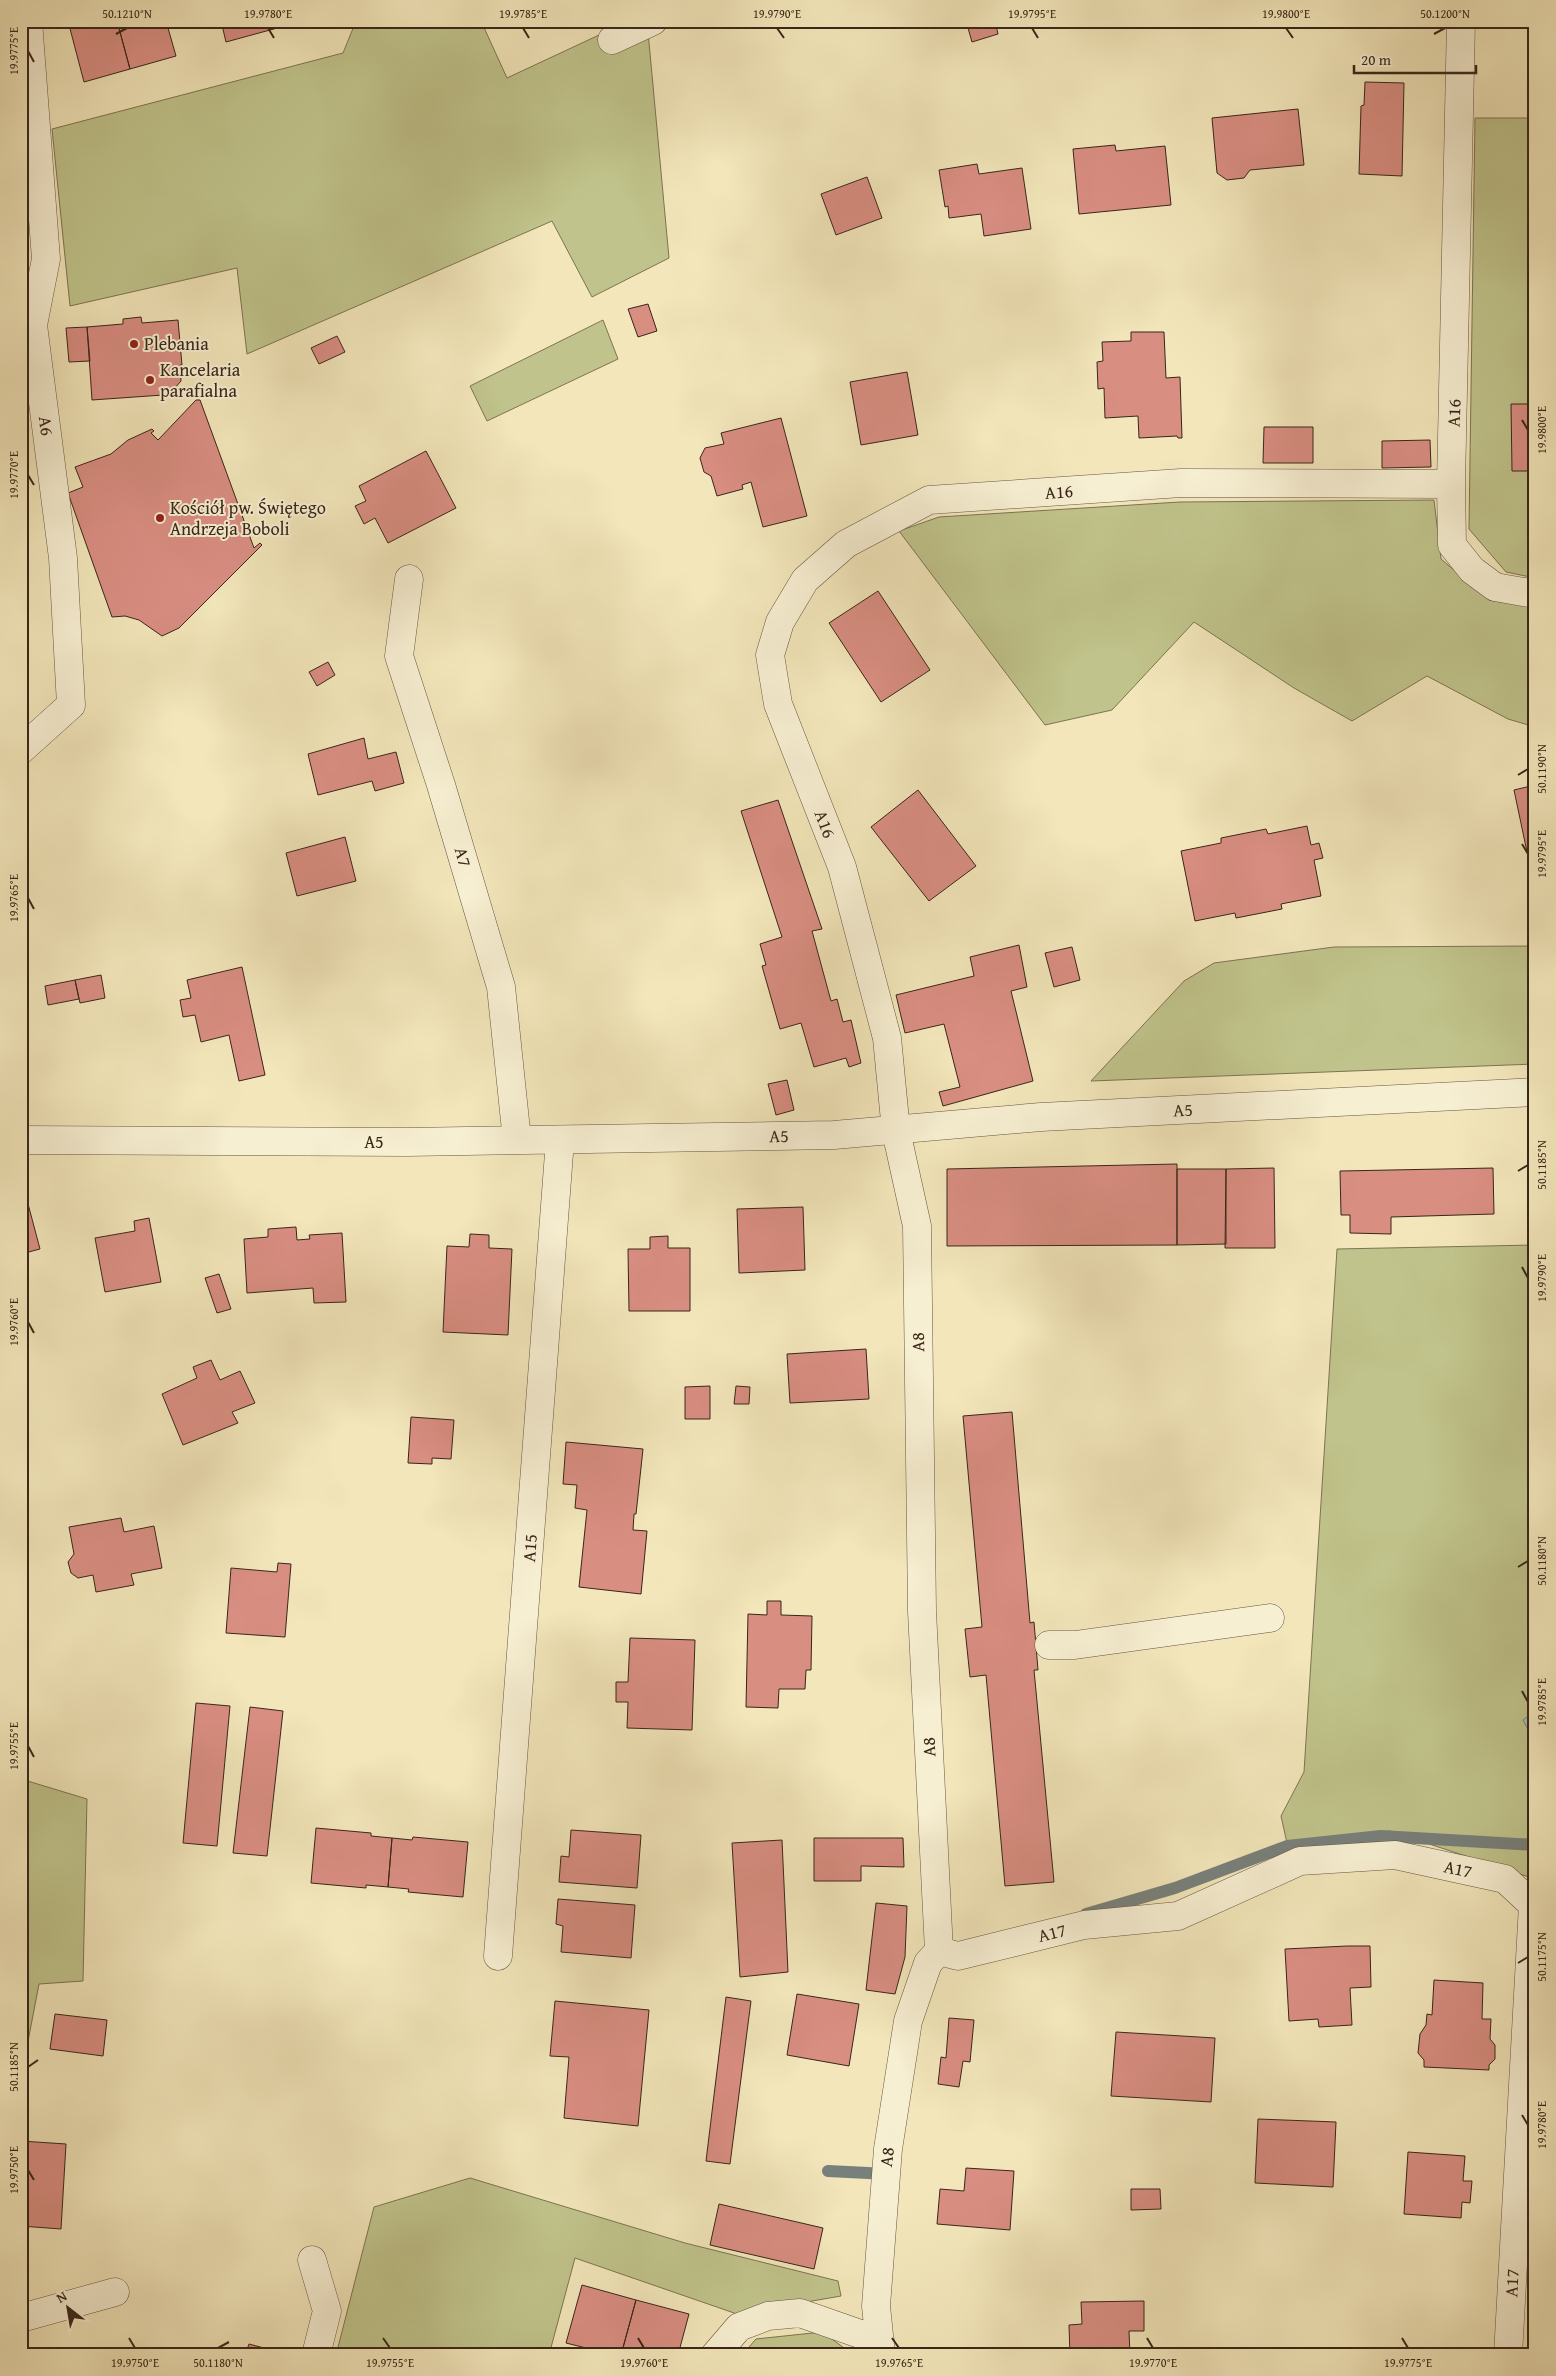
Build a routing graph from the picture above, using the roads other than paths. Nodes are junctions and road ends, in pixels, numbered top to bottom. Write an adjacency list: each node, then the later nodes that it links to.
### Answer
1 (28, 21): 8 (street, A6)
2 (653, 21): 4 (street)
3 (1461, 21): 5 (street, A16)
4 (612, 40)
5 (1451, 484): 7 (street); 10 (street, A16)
6 (409, 579): 12 (street, A7)
7 (1535, 594)
8 (21, 750)
9 (1535, 1092): 10 (street, A5)
10 (896, 1131): 13 (street, A5); 16 (street, A8)
11 (21, 1140): 12 (street, A5)
12 (517, 1140): 13 (street, A5)
13 (560, 1140): 17 (street, A15)
14 (1270, 1618): 15 (street)
15 (1049, 1645)
16 (946, 1953): 21 (street, A8); 24 (street, A17)
17 (498, 1956)
18 (312, 2260): 22 (street)
19 (115, 2292): 20 (street)
20 (21, 2318)
21 (880, 2348): 23 (street)
22 (316, 2355)
23 (715, 2355)
24 (1508, 2355)

